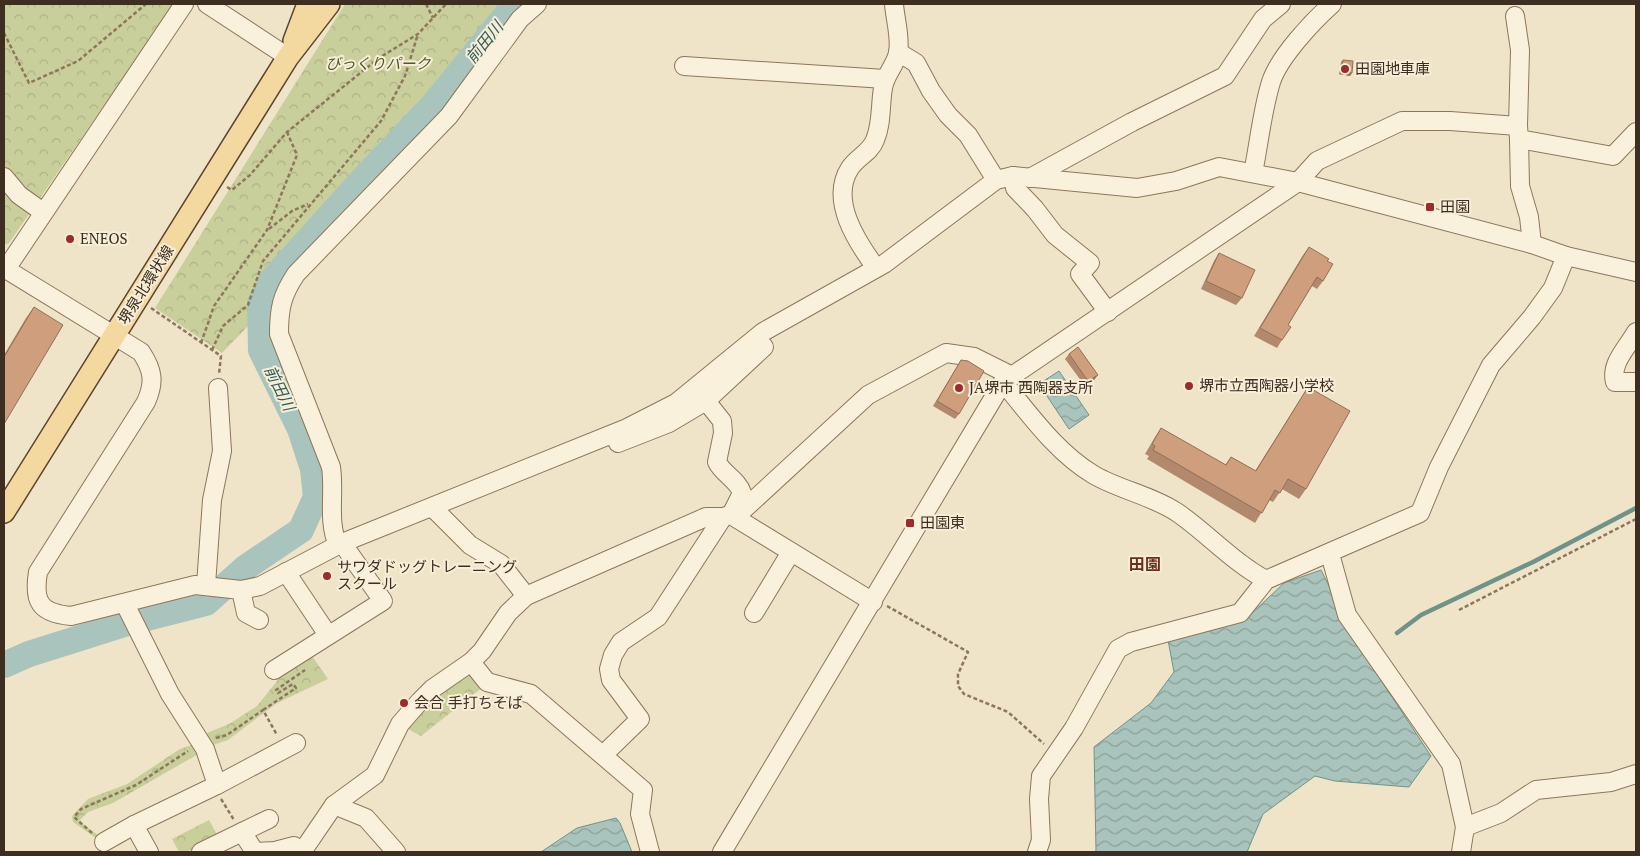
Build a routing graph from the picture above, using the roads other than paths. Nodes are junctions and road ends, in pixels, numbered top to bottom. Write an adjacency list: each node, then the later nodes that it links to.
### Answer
1 (184, 4): 20 (street)
2 (207, 4): 11 (street)
3 (308, 4): 11 (main road, 堺泉北環状線)
4 (329, 4): 11 (main road, 堺泉北環状線)
5 (537, 4): 38 (street)
6 (894, 4): 10 (street)
7 (1281, 4): 18 (street)
8 (1332, 4): 16 (street)
9 (1515, 16): 14 (street)
10 (898, 52): 13 (street); 18 (street)
11 (288, 57): 28 (main road, 堺泉北環状線)
12 (684, 66): 13 (street)
13 (884, 79): 23 (street)
14 (1518, 132): 15 (street); 19 (street); 21 (street)
15 (1636, 132)
16 (1253, 173): 18 (street); 19 (street)
17 (4, 177): 20 (street)
18 (1013, 178): 23 (street); 26 (street)
19 (1298, 182): 21 (street); 26 (street)
20 (42, 212): 24 (street)
21 (1532, 244): 22 (street)
22 (1566, 256): 25 (street); 40 (street)
23 (876, 268): 29 (street)
24 (5, 269): 28 (street)
25 (1636, 272)
26 (1108, 312): 30 (street)
27 (1636, 332): 31 (street)
28 (114, 335): 36 (main road, 堺泉北環状線); 47 (street)
29 (756, 338): 33 (street); 34 (street)
30 (1008, 379): 37 (street); 42 (street); 46 (street)
31 (1636, 382)
32 (218, 388): 43 (street)
33 (706, 401): 34 (street); 37 (street)
34 (603, 438): 35 (street)
35 (432, 507): 38 (street); 45 (street)
36 (4, 512)
37 (727, 516): 39 (street); 45 (street); 54 (street)
38 (340, 544): 41 (street); 50 (street)
39 (791, 552): 46 (street); 48 (street)
40 (1330, 554): 42 (street); 60 (street)
41 (286, 572): 44 (street); 50 (street)
42 (1266, 580): 69 (street)
43 (209, 585): 44 (street); 47 (street)
44 (238, 590): 49 (street)
45 (526, 596): 51 (street)
46 (874, 601): 68 (street)
47 (126, 604): 56 (street)
48 (754, 612)
49 (259, 620)
50 (328, 635): 52 (street)
51 (471, 662): 54 (street); 57 (street)
52 (274, 670)
53 (290, 747): 56 (street)
54 (603, 755): 67 (street)
55 (1636, 774): 60 (street)
56 (215, 786): 59 (street)
57 (334, 805): 65 (street); 66 (street)
58 (269, 818): 61 (street)
59 (134, 825): 62 (street); 63 (street)
60 (1465, 828): 70 (street)
61 (242, 832): 64 (street); 65 (street)
62 (104, 842)
63 (149, 852)
64 (200, 852)
65 (302, 852)
66 (396, 852)
67 (650, 852)
68 (722, 852)
69 (1038, 852)
70 (1461, 852)

